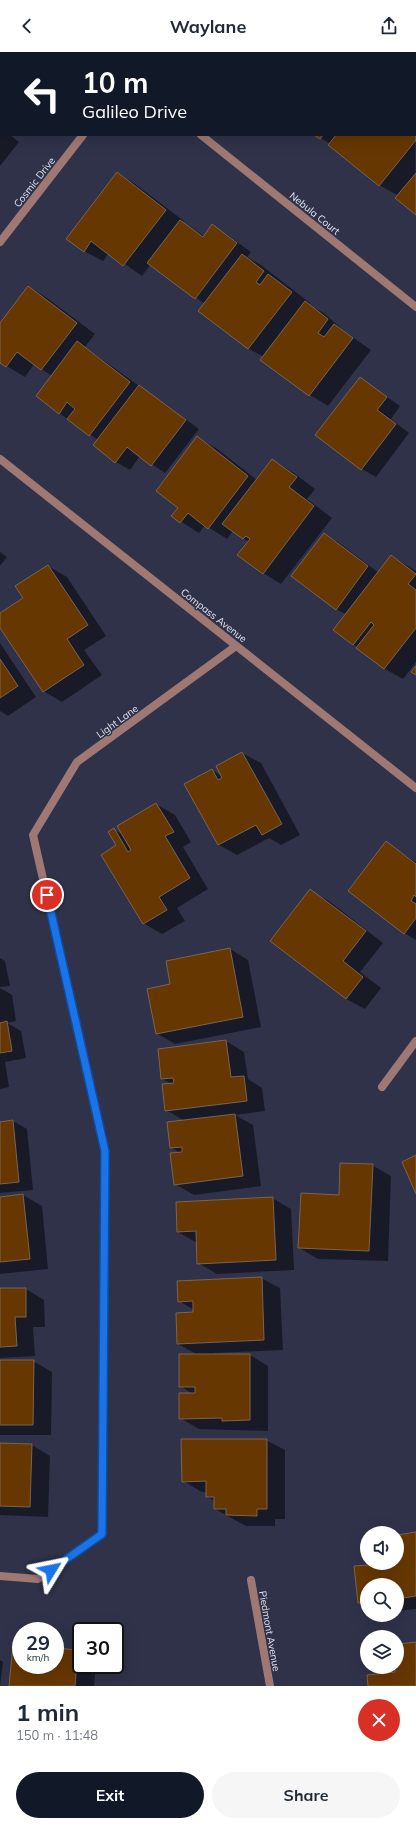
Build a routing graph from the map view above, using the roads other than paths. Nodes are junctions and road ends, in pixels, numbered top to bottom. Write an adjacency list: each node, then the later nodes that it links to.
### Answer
1 (82, 136): 3 (street, Cosmic Drive)
2 (202, 136): 4 (street, Nebula Court)
3 (0, 242)
4 (416, 307)
5 (0, 459): 6 (street, Compass Avenue)
6 (236, 646): 7 (street, Compass Avenue); 10 (street, Light Lane)
7 (416, 788)
8 (416, 1041): 9 (street)
9 (382, 1087)
10 (0, 1576)
11 (251, 1580): 12 (street, Piedmont Avenue)
12 (270, 1686)

